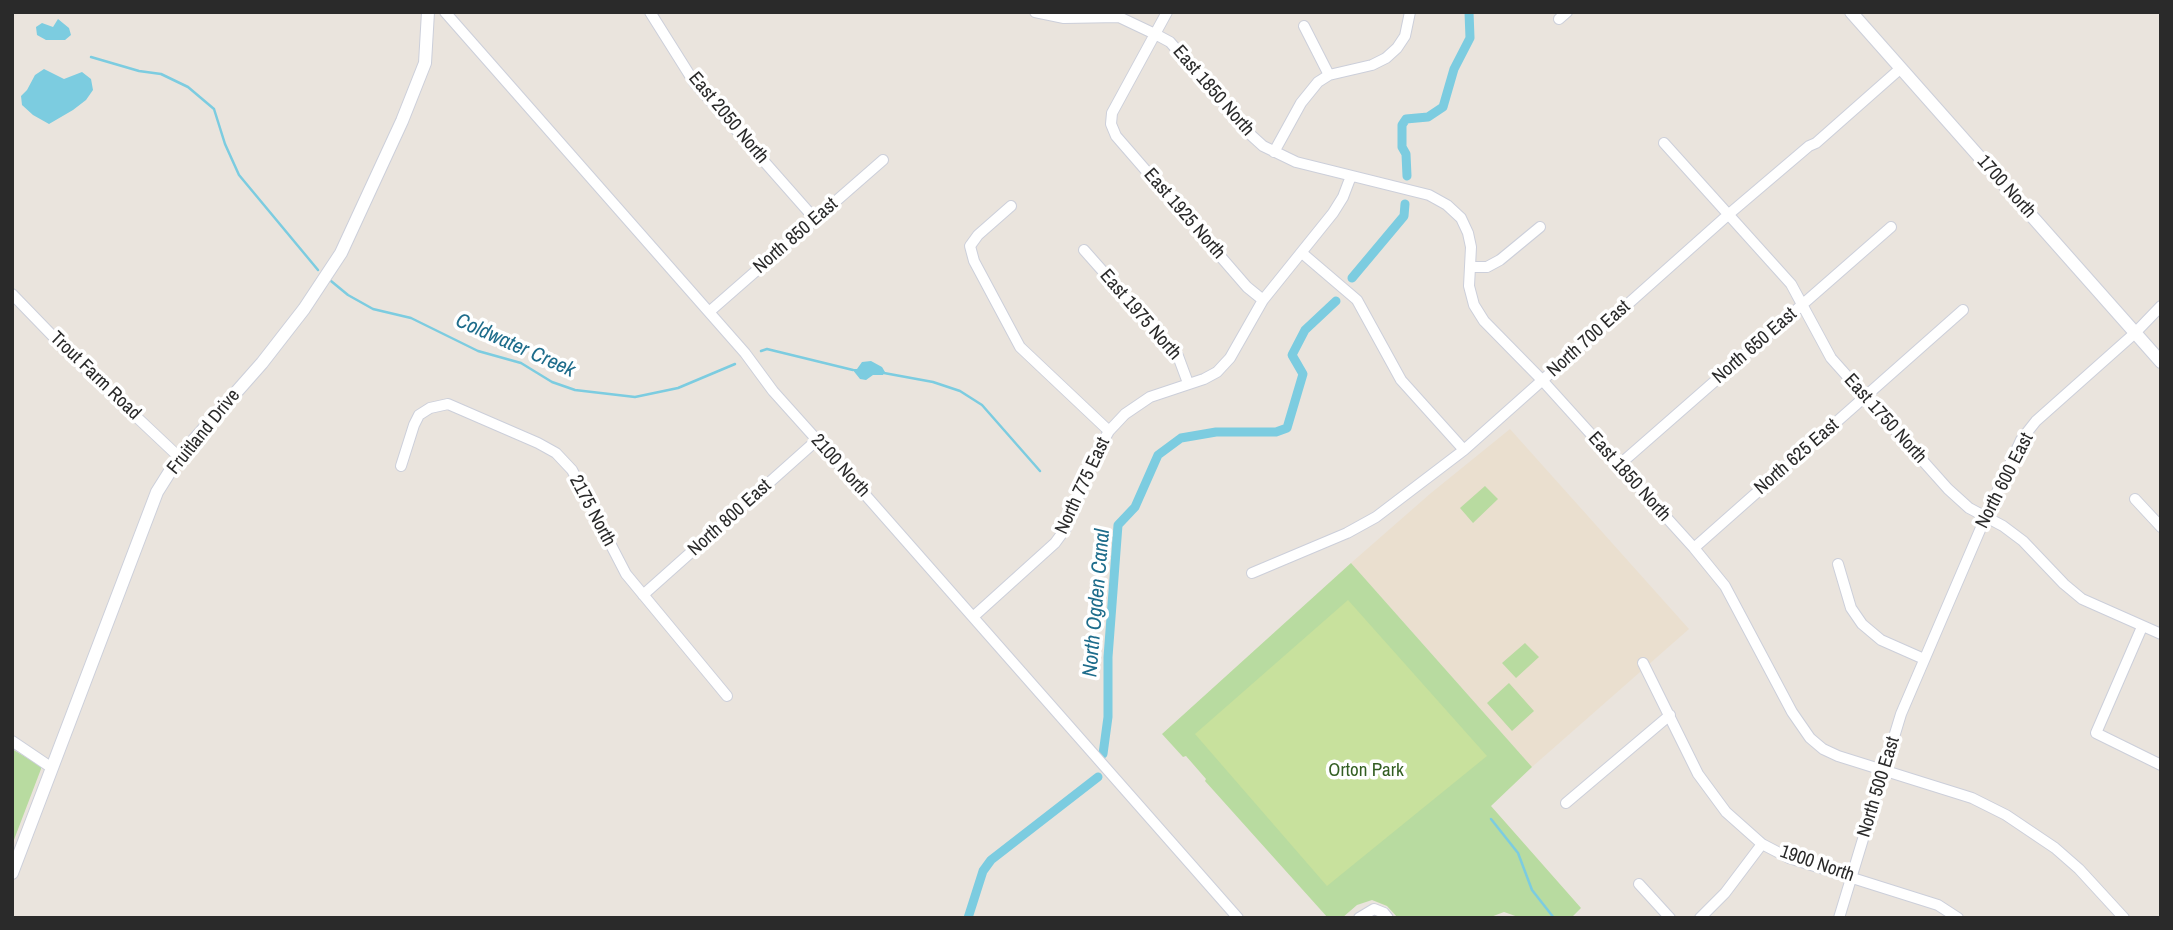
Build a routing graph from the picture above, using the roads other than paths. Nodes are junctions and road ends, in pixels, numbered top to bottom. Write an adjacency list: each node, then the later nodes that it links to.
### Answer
1 (428, 12): 38 (street, Fruitland Drive)
2 (444, 12): 29 (street, 2100 North)
3 (650, 12): 18 (street, East 2050 North)
4 (1035, 12): 9 (street, East 1850 North)
5 (1167, 12): 9 (street)
6 (1410, 12): 11 (street)
7 (1852, 12): 10 (street, 1700 North)
8 (1304, 26): 11 (street)
9 (1157, 35): 13 (street, East 1850 North); 25 (street, East 1925 North)
10 (1901, 68): 17 (street, North 700 East); 30 (street, 1700 North)
11 (1329, 75): 13 (street)
12 (1664, 143): 17 (street, East 1750 North)
13 (1274, 152): 15 (street, East 1850 North)
14 (883, 160): 18 (street, North 850 East)
15 (1351, 176): 22 (street, North 775 East); 23 (street, East 1850 North)
16 (1011, 206): 35 (street)
17 (1729, 214): 26 (street, East 1750 North); 32 (street, North 700 East)
18 (814, 218): 29 (street, North 850 East)
19 (1540, 227): 23 (street)
20 (1891, 227): 26 (street, North 650 East)
21 (1084, 250): 33 (street, East 1975 North)
22 (1302, 253): 25 (street, North 775 East); 37 (street)
23 (1471, 267): 32 (street, East 1850 North)
24 (12, 294): 38 (street, Trout Farm Road)
25 (1263, 300): 33 (street, North 775 East)
26 (1803, 304): 34 (street, East 1750 North); 40 (street, North 650 East)
27 (2161, 306): 30 (street, North 600 East)
28 (1963, 310): 34 (street, North 625 East)
29 (709, 312): 36 (street, 2100 North)
30 (2135, 333): 31 (street, 1700 North); 42 (street, North 600 East)
31 (2161, 362)
32 (1542, 380): 37 (street, North 700 East); 40 (street, East 1850 North)
33 (1188, 383): 35 (street, North 775 East)
34 (1865, 396): 42 (street, East 1750 North); 44 (street, North 625 East)
35 (1109, 431): 48 (street, North 775 East)
36 (817, 440): 47 (street, North 800 East); 48 (street, 2100 North)
37 (1464, 450): 46 (street, North 700 East)
38 (179, 457): 57 (street, Fruitland Drive)
39 (401, 466): 47 (street, 2175 North)
40 (1619, 466): 44 (street, East 1850 North)
41 (2135, 499): 43 (street)
42 (1986, 516): 49 (street, East 1750 North); 51 (street, North 600 East)
43 (2161, 527)
44 (1694, 548): 58 (street, East 1850 North)
45 (1838, 564): 51 (street)
46 (1252, 573)
47 (643, 595): 53 (street, 2175 North)
48 (972, 617): 64 (street, 2100 North)
49 (2142, 627): 50 (street, East 1750 North); 56 (street)
50 (2161, 634)
51 (1924, 659): 58 (street, North 500 East)
52 (1643, 663): 54 (street, 1900 North)
53 (727, 696)
54 (1670, 715): 59 (street); 60 (street, 1900 North)
55 (12, 741): 57 (street)
56 (2161, 765)
57 (52, 768): 61 (street, Fruitland Drive)
58 (1885, 771): 62 (street, North 500 East); 71 (street, East 1850 North)
59 (1566, 803)
60 (1762, 844): 62 (street, 1900 North); 68 (street)
61 (12, 873)
62 (1851, 876): 69 (street, North 500 East); 70 (street, 1900 North)
63 (1639, 884): 67 (street)
64 (1238, 918)
65 (1359, 918): 66 (street)
66 (1388, 918)
67 (1670, 918)
68 (1700, 918)
69 (1839, 918)
70 (1958, 918)
71 (2124, 918)

